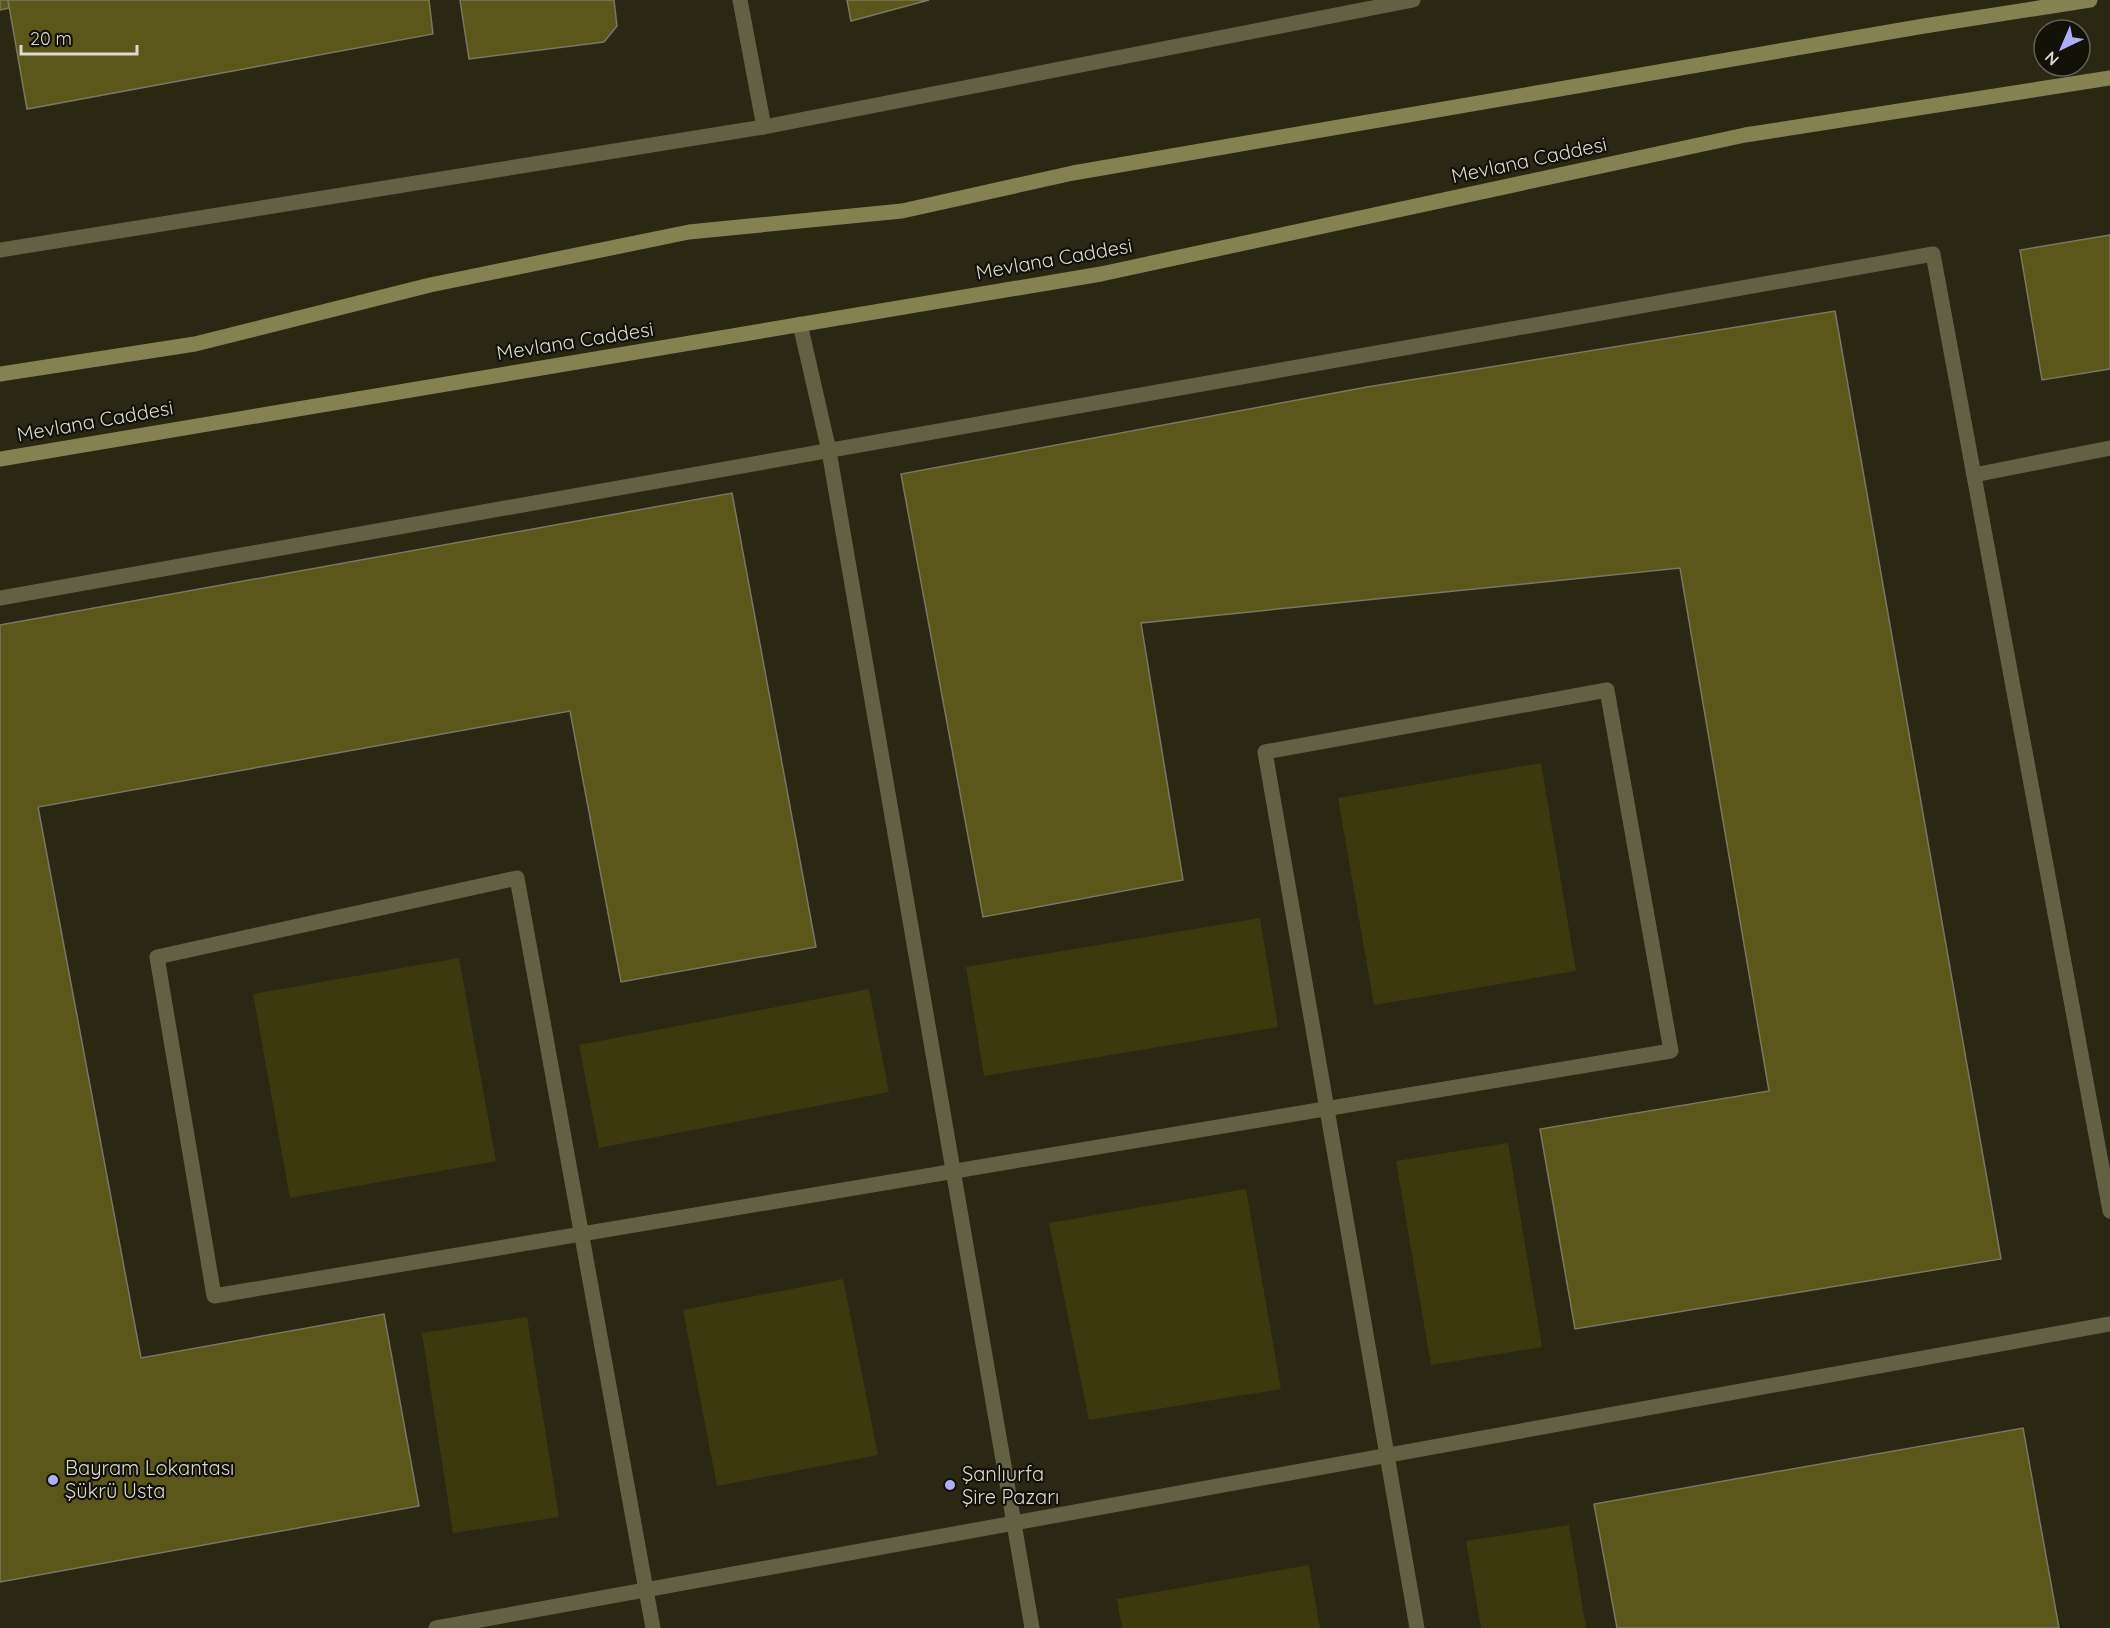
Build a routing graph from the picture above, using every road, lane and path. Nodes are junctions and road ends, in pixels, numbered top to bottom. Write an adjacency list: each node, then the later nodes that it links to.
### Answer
1 (740, 0): 5 (street)
2 (1413, 0): 5 (street)
3 (2090, 0): 8 (main road)
4 (2110, 78): 7 (main road, Mevlana Caddesi)
5 (764, 127): 6 (street)
6 (0, 250)
7 (800, 324): 10 (street); 11 (main road, Mevlana Caddesi)
8 (0, 374)
9 (2110, 448): 12 (street)
10 (829, 451): 12 (street); 13 (street); 15 (street)
11 (0, 459)
12 (1974, 475): 16 (street)
13 (0, 598)
14 (1326, 1108): 14 (street); 15 (street); 19 (street)
15 (953, 1171): 17 (street); 20 (street)
16 (2110, 1211)
17 (582, 1234): 17 (street); 21 (street)
18 (2110, 1324): 19 (street)
19 (1387, 1455): 20 (street); 25 (street)
20 (1014, 1523): 21 (street); 24 (street)
21 (646, 1590): 22 (street); 23 (street)
22 (436, 1628)
23 (653, 1628)
24 (1032, 1628)
25 (1417, 1628)

